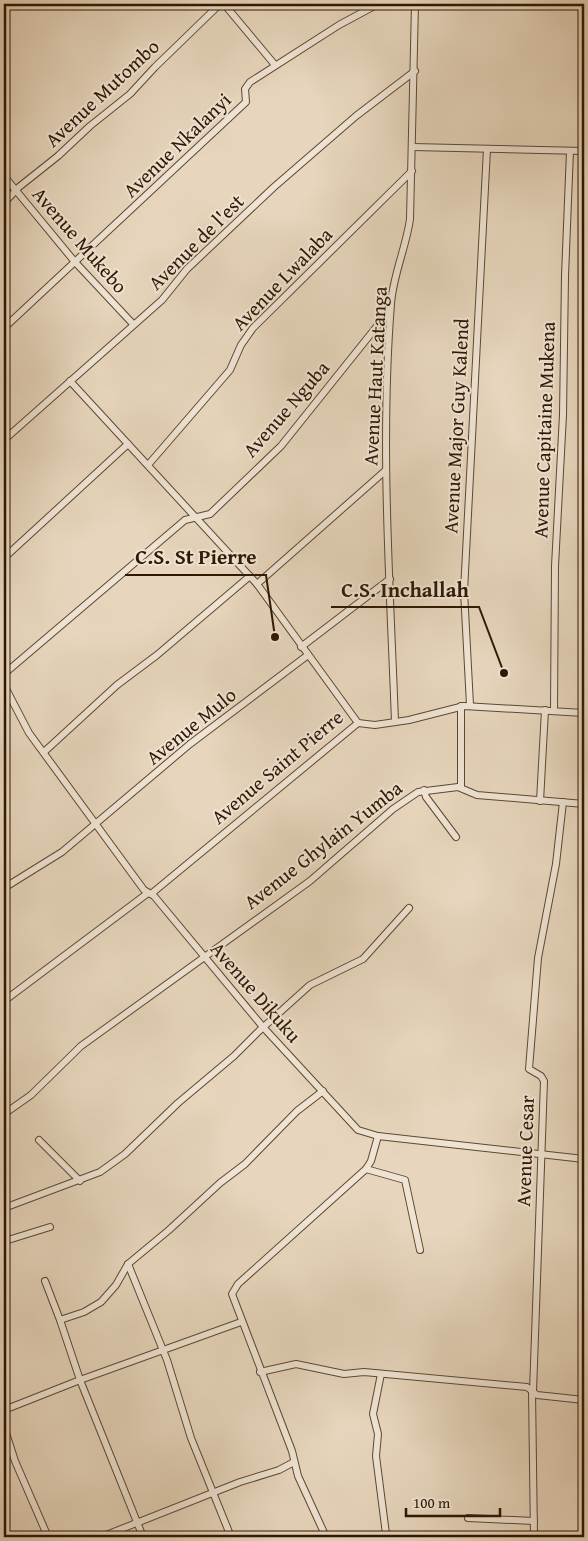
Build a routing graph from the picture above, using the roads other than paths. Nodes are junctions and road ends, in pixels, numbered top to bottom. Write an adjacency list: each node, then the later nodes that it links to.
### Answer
1 (220, 4): 13 (street, Avenue Mutombo)
2 (224, 4): 5 (street)
3 (378, 4): 5 (street, Avenue Nkalanyi)
4 (415, 4): 6 (street, Avenue Haut Katanga)
5 (274, 64): 15 (street, Avenue Nkalanyi)
6 (415, 71): 7 (street, Avenue Haut Katanga); 17 (street, Avenue de l'est)
7 (413, 147): 8 (street); 11 (street, Avenue Haut Katanga)
8 (488, 149): 9 (street); 34 (street, Avenue Major Guy Kalend)
9 (570, 151): 10 (street); 38 (street, Avenue Capitaine Mukena)
10 (584, 151)
11 (412, 171): 16 (street, Avenue Haut Katanga); 22 (street, Avenue Lwalaba)
12 (4, 176): 13 (street, Avenue Mukebo)
13 (15, 190): 14 (street, Avenue Mutombo); 15 (street, Avenue Mukebo)
14 (4, 203)
15 (75, 262): 17 (street, Avenue Mukebo); 18 (street, Avenue Nkalanyi)
16 (390, 310): 23 (street, Avenue Haut Katanga); 24 (street, Avenue Nguba)
17 (132, 324): 19 (street, Avenue de l'est)
18 (4, 328)
19 (70, 381): 20 (street, Avenue de l'est); 21 (street, Avenue Saint Pierre)
20 (4, 440)
21 (128, 444): 22 (street, Avenue Saint Pierre); 25 (street)
22 (148, 465): 24 (street, Avenue Saint Pierre)
23 (385, 471): 27 (street, Avenue Haut Katanga); 28 (street)
24 (197, 517): 26 (street, Avenue Saint Pierre); 31 (street, Avenue Nguba)
25 (4, 558)
26 (250, 576): 28 (street, Avenue Saint Pierre); 42 (street)
27 (390, 579): 29 (street); 40 (street, Avenue Haut Katanga)
28 (257, 584): 29 (street, Avenue Saint Pierre)
29 (301, 647): 30 (street, Avenue Saint Pierre)
30 (308, 655): 41 (street, Avenue Saint Pierre); 48 (street, Avenue Mulo)
31 (4, 674)
32 (4, 685): 33 (street, Avenue Dikuku)
33 (10, 697): 36 (street); 42 (street, Avenue Dikuku)
34 (470, 705): 35 (street); 37 (street)
35 (461, 706): 40 (street); 43 (street)
36 (4, 708)
37 (545, 710): 38 (street); 45 (street)
38 (554, 710): 39 (street)
39 (584, 714)
40 (395, 722): 41 (street)
41 (358, 723): 51 (street, Avenue Saint Pierre)
42 (44, 752): 48 (street, Avenue Dikuku)
43 (462, 787): 44 (street); 45 (street)
44 (424, 790): 49 (street); 53 (street, Avenue Ghylain Yumba)
45 (540, 800): 46 (street)
46 (563, 802): 47 (street); 60 (street, Avenue Cesar)
47 (584, 804)
48 (96, 824): 50 (street, Avenue Mulo); 51 (street, Avenue Dikuku)
49 (456, 836)
50 (4, 888)
51 (150, 893): 53 (street, Avenue Dikuku); 54 (street, Avenue Saint Pierre)
52 (409, 908): 55 (street)
53 (205, 958): 55 (street, Avenue Dikuku); 57 (street, Avenue Ghylain Yumba)
54 (4, 1001)
55 (263, 1027): 56 (street, Avenue Dikuku); 63 (street)
56 (323, 1091): 58 (street, Avenue Dikuku); 68 (street)
57 (4, 1114)
58 (378, 1136): 60 (street, Avenue Dikuku); 62 (street)
59 (39, 1140): 63 (street)
60 (541, 1153): 61 (street, Avenue Dikuku); 76 (street, Avenue Cesar)
61 (584, 1159)
62 (366, 1169): 67 (street); 71 (street)
63 (80, 1181): 64 (street)
64 (4, 1208)
65 (50, 1227): 66 (street)
66 (4, 1230)
67 (420, 1250)
68 (128, 1264): 70 (street); 72 (street)
69 (45, 1281): 70 (street)
70 (60, 1320): 75 (street)
71 (241, 1322): 72 (street); 73 (street)
72 (163, 1349): 75 (street); 81 (street)
73 (260, 1372): 74 (street); 80 (street)
74 (381, 1374): 76 (street); 85 (street)
75 (80, 1380): 78 (street); 84 (street)
76 (533, 1392): 77 (street); 83 (street, Avenue Cesar)
77 (584, 1400)
78 (4, 1410)
79 (4, 1427): 86 (street)
80 (294, 1462): 81 (street); 90 (street)
81 (212, 1494): 84 (street); 89 (street)
82 (468, 1518): 83 (street)
83 (534, 1521): 91 (street, Avenue Cesar)
84 (138, 1523): 87 (street); 88 (street)
85 (386, 1534)
86 (48, 1537)
87 (101, 1537)
88 (143, 1537)
89 (231, 1537)
90 (326, 1537)
91 (534, 1537)

